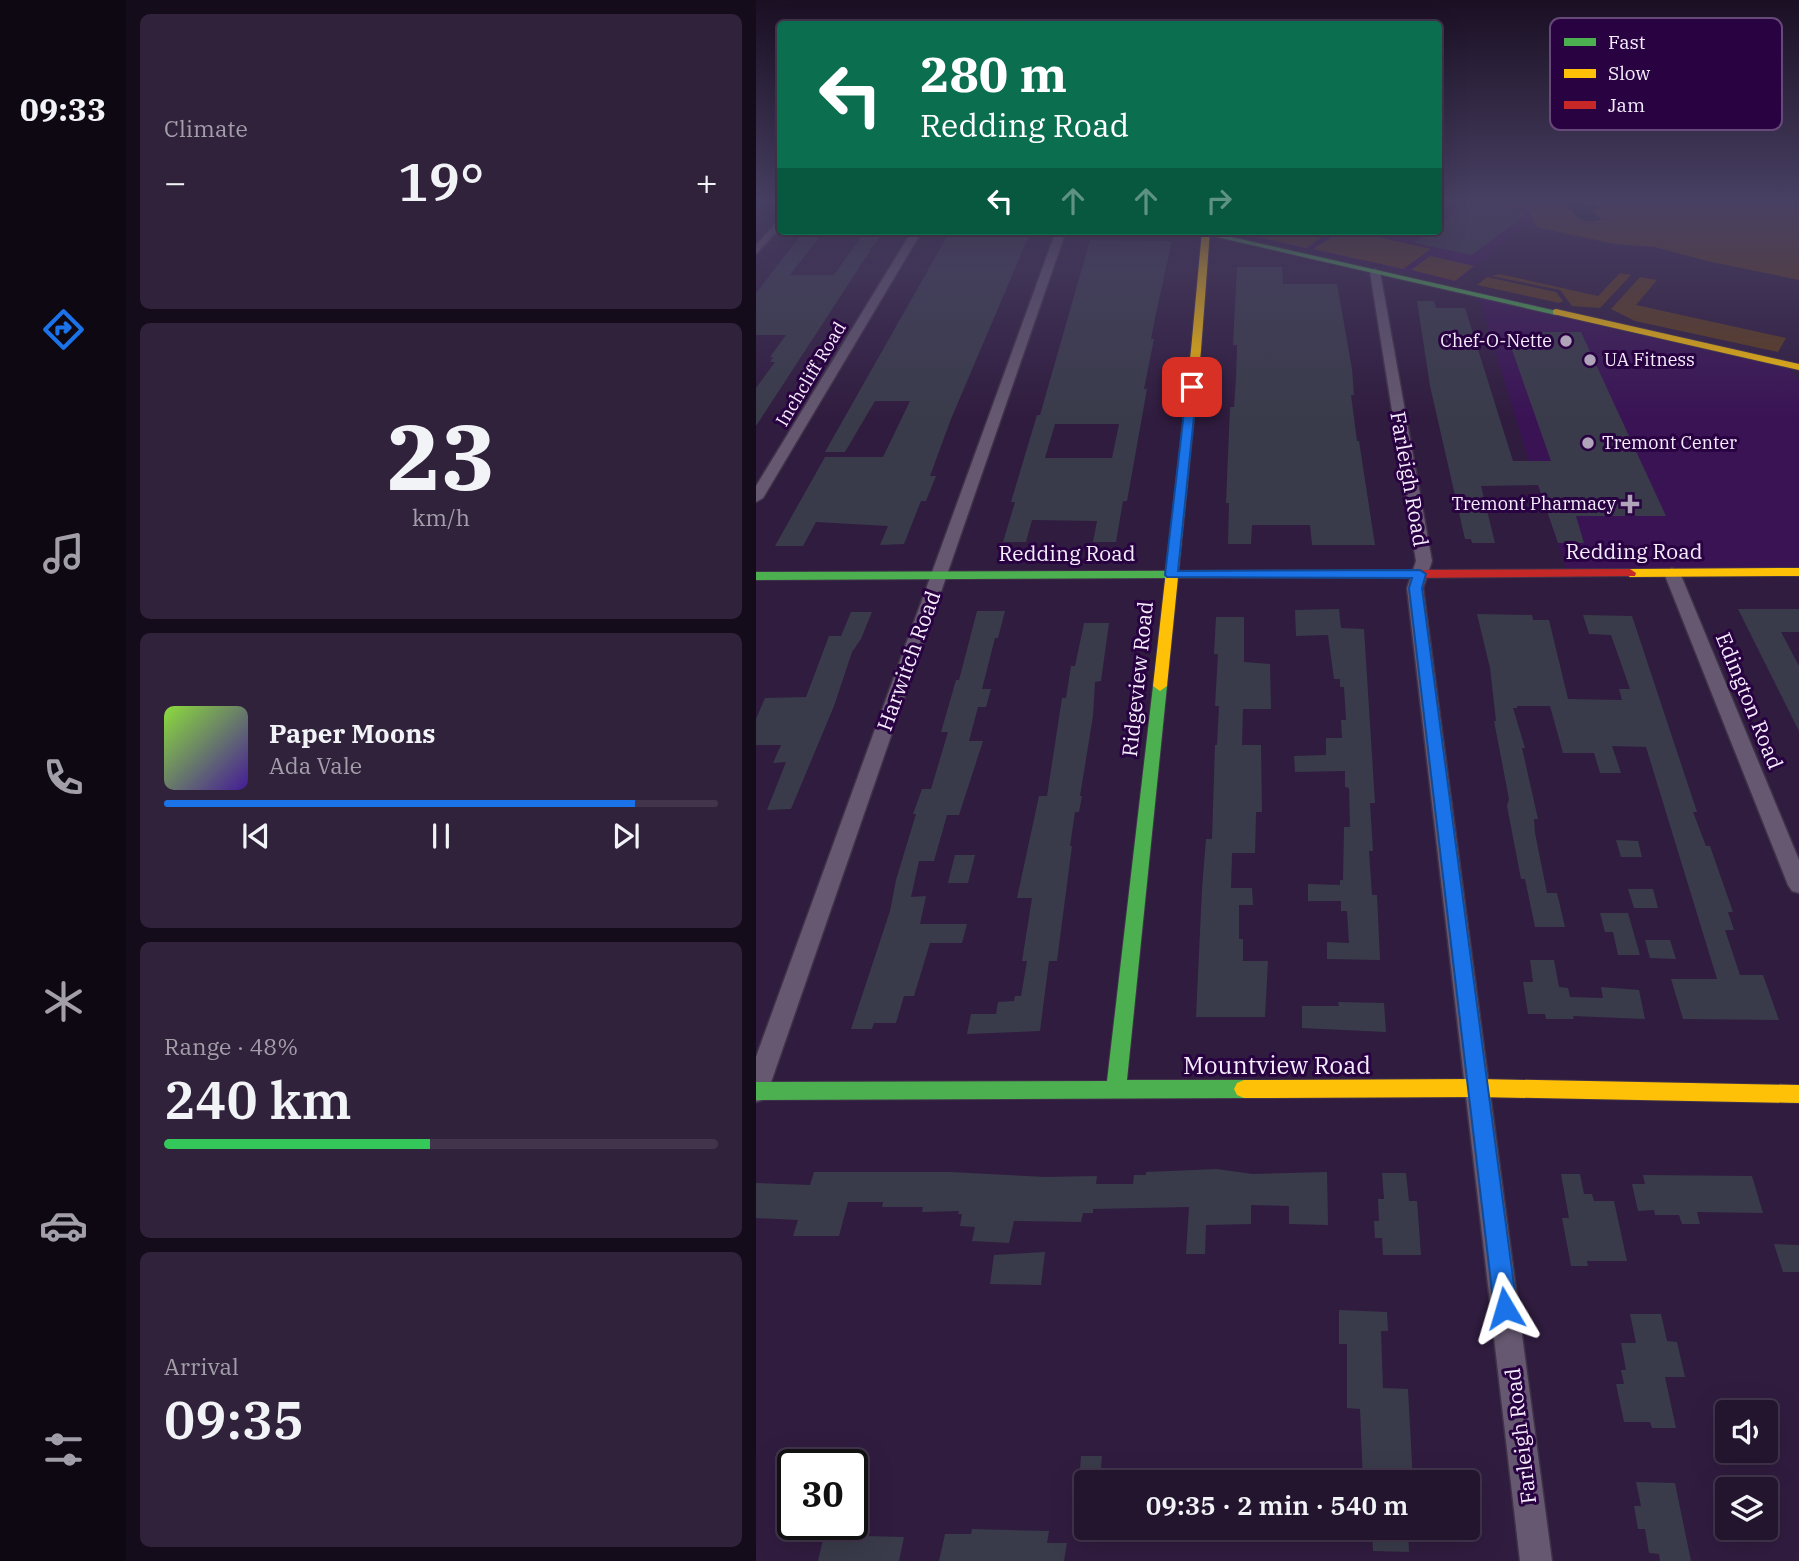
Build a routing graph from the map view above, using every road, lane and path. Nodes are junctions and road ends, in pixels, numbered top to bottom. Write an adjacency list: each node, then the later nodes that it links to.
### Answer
1 (1375, 272): 10 (street, Farleigh Road)
2 (892, 273): 7 (street, Inchcliff Road)
3 (1046, 273): 11 (street, Harwitch Road)
4 (1198, 273): 12 (street, Ridgeview Road)
5 (1379, 273): 6 (street)
6 (1799, 367)
7 (756, 498)
8 (1799, 572): 9 (street, Redding Road)
9 (1672, 573): 10 (street, Redding Road); 14 (street, Edington Road)
10 (1420, 574): 12 (street, Redding Road); 15 (street, Farleigh Road)
11 (940, 575): 12 (street, Redding Road); 13 (street, Redding Road); 17 (street, Harwitch Road)
12 (1171, 575): 16 (street, Ridgeview Road)
13 (756, 576)
14 (1799, 885)
15 (1478, 1088): 16 (street, Mountview Road); 18 (street, Mountview Road); 19 (street, Farleigh Road)
16 (1116, 1090): 17 (street, Mountview Road)
17 (756, 1091)
18 (1799, 1094)
19 (1536, 1561)

